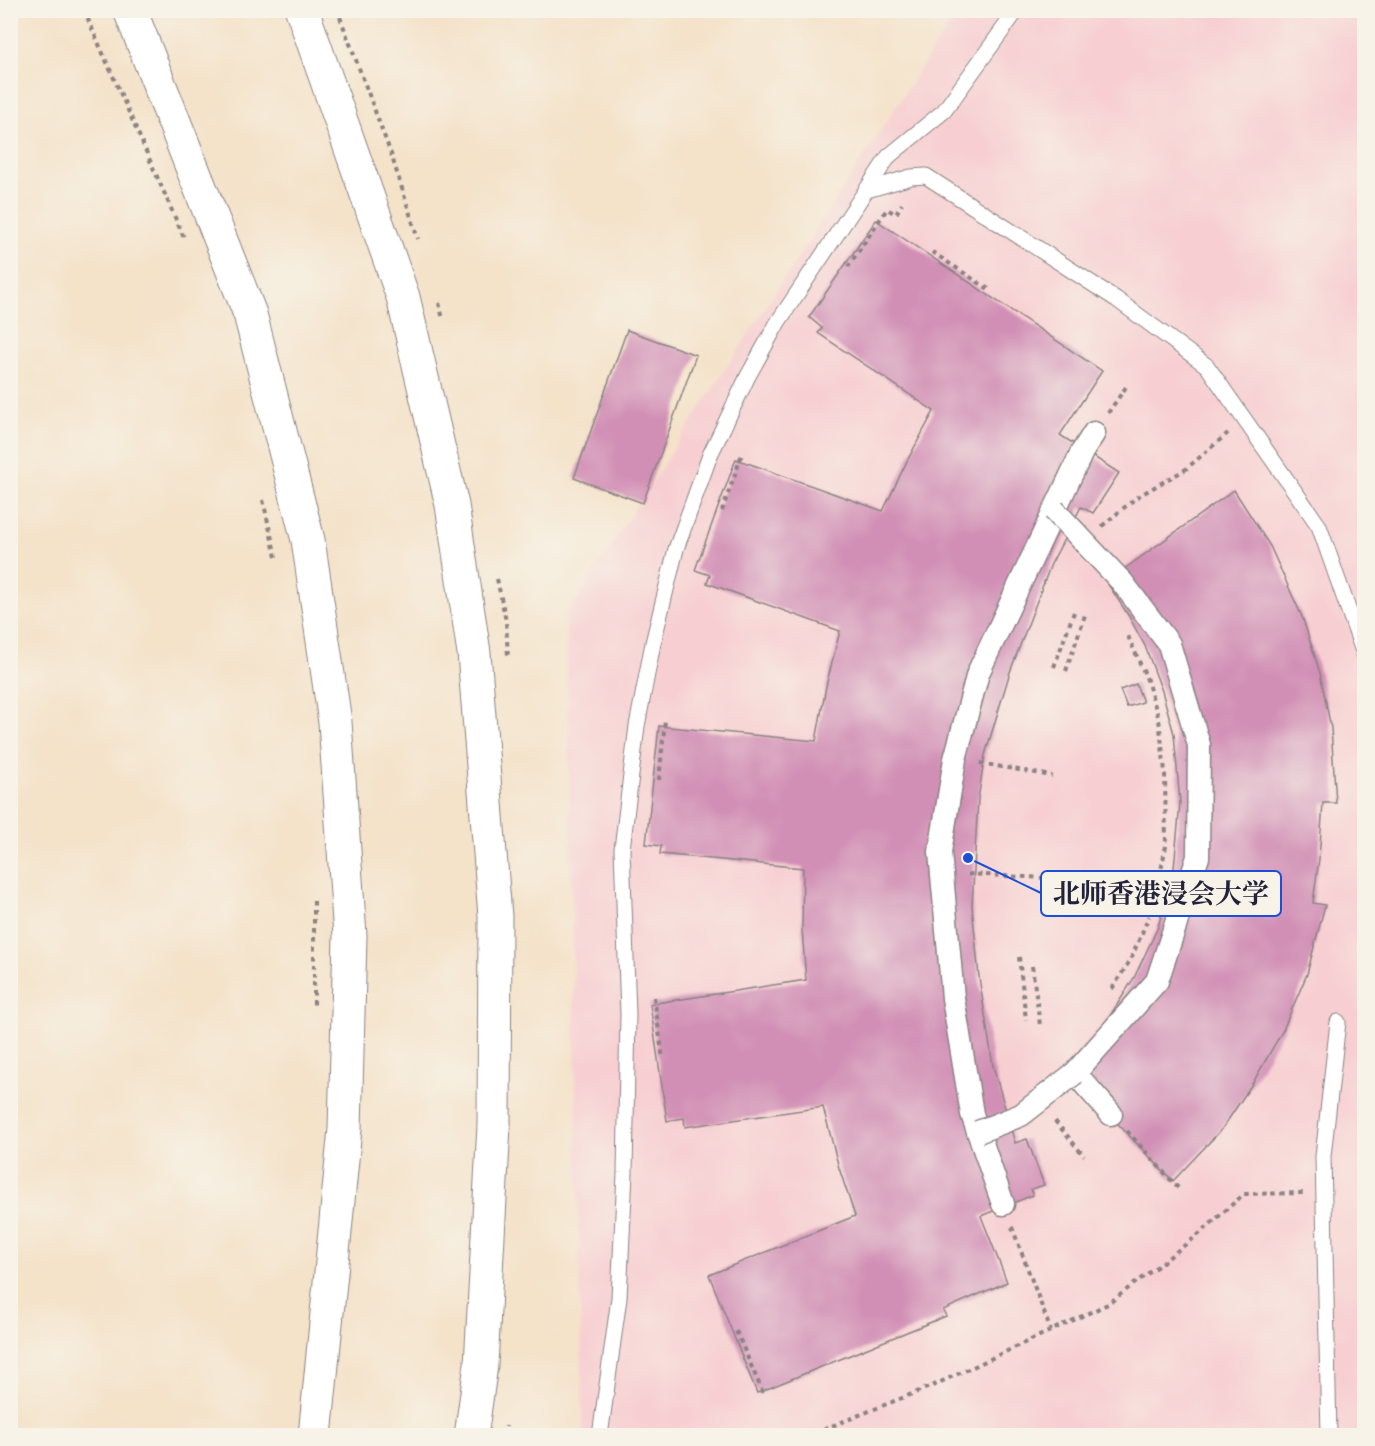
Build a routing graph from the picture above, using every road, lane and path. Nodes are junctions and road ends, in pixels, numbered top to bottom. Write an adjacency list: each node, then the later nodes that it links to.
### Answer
1 (84, 10): 7 (path)
2 (130, 10): 55 (main road)
3 (302, 10): 56 (main road)
4 (1017, 10): 5 (lane)
5 (867, 190): 12 (lane); 57 (lane)
6 (908, 195): 9 (path)
7 (187, 246)
8 (932, 252): 10 (path)
9 (848, 267)
10 (990, 290)
11 (1128, 384): 13 (path)
12 (1245, 418): 18 (path); 23 (lane)
13 (1094, 433): 16 (street)
14 (742, 454): 17 (path)
15 (262, 498): 19 (path)
16 (1054, 510): 27 (street); 44 (street, bridge)
17 (722, 512)
18 (1098, 529)
19 (278, 567)
20 (1074, 612): 24 (path)
21 (1085, 615): 25 (path)
22 (1125, 629): 33 (path)
23 (1365, 654)
24 (1054, 667)
25 (1066, 671)
26 (665, 722): 29 (path)
27 (955, 759): 28 (path); 30 (street)
28 (1053, 776)
29 (659, 780)
30 (940, 873): 31 (path); 47 (street)
31 (1043, 878)
32 (314, 894): 39 (path)
33 (1154, 902)
34 (1150, 911): 37 (path)
35 (1019, 957): 40 (path)
36 (1032, 966): 42 (path)
37 (1108, 996)
38 (654, 997): 43 (path)
39 (314, 1011)
40 (1026, 1020)
41 (1338, 1022): 50 (lane)
42 (1040, 1025)
43 (663, 1059)
44 (1076, 1073): 45 (street); 47 (street, bridge)
45 (1112, 1114): 49 (path)
46 (1053, 1119): 48 (path)
47 (978, 1132): 51 (street)
48 (1084, 1156)
49 (1179, 1188)
50 (1324, 1194): 53 (path); 59 (lane)
51 (1002, 1204): 53 (path)
52 (736, 1331): 54 (path)
53 (1051, 1331): 58 (path)
54 (764, 1395)
55 (315, 1436)
56 (471, 1436)
57 (600, 1436)
58 (807, 1436)
59 (1329, 1436)

